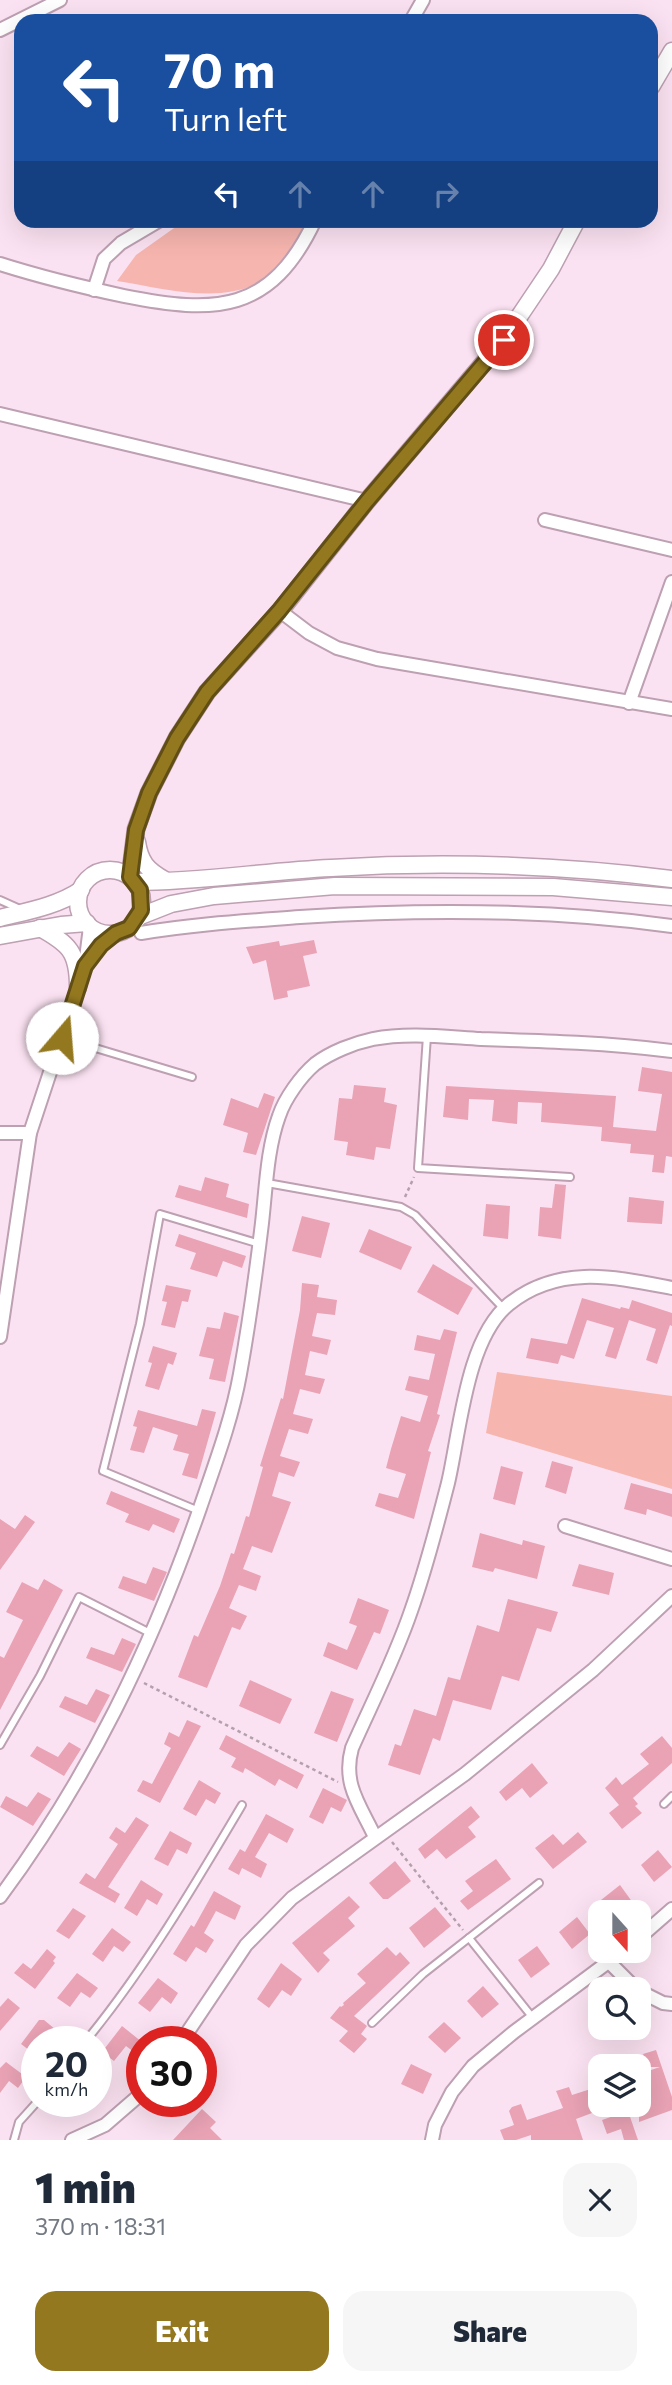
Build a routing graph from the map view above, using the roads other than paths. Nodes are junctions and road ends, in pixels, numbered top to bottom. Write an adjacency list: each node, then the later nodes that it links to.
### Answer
1 (60, 0): 2 (street)
2 (32, 14)
3 (672, 51): 4 (street)
4 (658, 75)
5 (146, 228): 9 (street)
6 (310, 228): 9 (street)
7 (573, 228): 11 (street)
8 (0, 264): 9 (street)
9 (94, 290)
10 (0, 414): 11 (street)
11 (367, 501): 15 (street)
12 (545, 520): 13 (street)
13 (672, 550)
14 (672, 582): 16 (street)
15 (279, 611): 16 (street); 18 (street)
16 (629, 703): 17 (street)
17 (672, 709)
18 (136, 832): 19 (street); 20 (street); 22 (street)
19 (104, 871): 20 (street); 23 (street)
20 (132, 879): 22 (street); 29 (street)
21 (672, 879): 22 (street)
22 (167, 882)
23 (81, 890): 26 (street); 28 (street)
24 (672, 897): 29 (street)
25 (0, 900): 26 (lane)
26 (25, 911): 27 (street)
27 (0, 918)
28 (89, 925): 31 (street); 32 (street); 34 (street)
29 (139, 925): 30 (street); 32 (street)
30 (672, 926)
31 (40, 928): 33 (street); 35 (street)
32 (116, 933): 34 (street)
33 (4, 937)
34 (85, 966): 35 (street)
35 (78, 986): 37 (street)
36 (427, 1037): 38 (street); 42 (lane); 43 (street)
37 (62, 1038): 39 (lane); 41 (street)
38 (672, 1051)
39 (192, 1077)
40 (0, 1133): 41 (street)
41 (30, 1133): 47 (street)
42 (570, 1177)
43 (267, 1183): 44 (street); 46 (lane)
44 (260, 1244): 48 (street); 48 (lane)
45 (672, 1288): 46 (street)
46 (504, 1309): 57 (street)
47 (0, 1337)
48 (199, 1511): 52 (street)
49 (565, 1526): 50 (street)
50 (672, 1559)
51 (672, 1596): 57 (street)
52 (152, 1633): 53 (lane); 59 (street)
53 (0, 1745)
54 (672, 1796): 55 (lane)
55 (664, 1804)
56 (242, 1805): 70 (lane)
57 (379, 1834): 71 (street)
58 (539, 1883): 62 (lane)
59 (0, 1897)
60 (672, 1909): 61 (street)
61 (651, 1927)
62 (469, 1938): 68 (lane); 69 (lane)
63 (607, 1964): 68 (street)
64 (612, 1964): 65 (street)
65 (624, 1977)
66 (651, 1997): 67 (street)
67 (672, 2004)
68 (533, 2018): 76 (street)
69 (372, 2024)
70 (97, 2026)
71 (192, 2026)
72 (126, 2107): 75 (street)
73 (24, 2117): 74 (lane)
74 (13, 2140)
75 (72, 2140)
76 (432, 2140)

